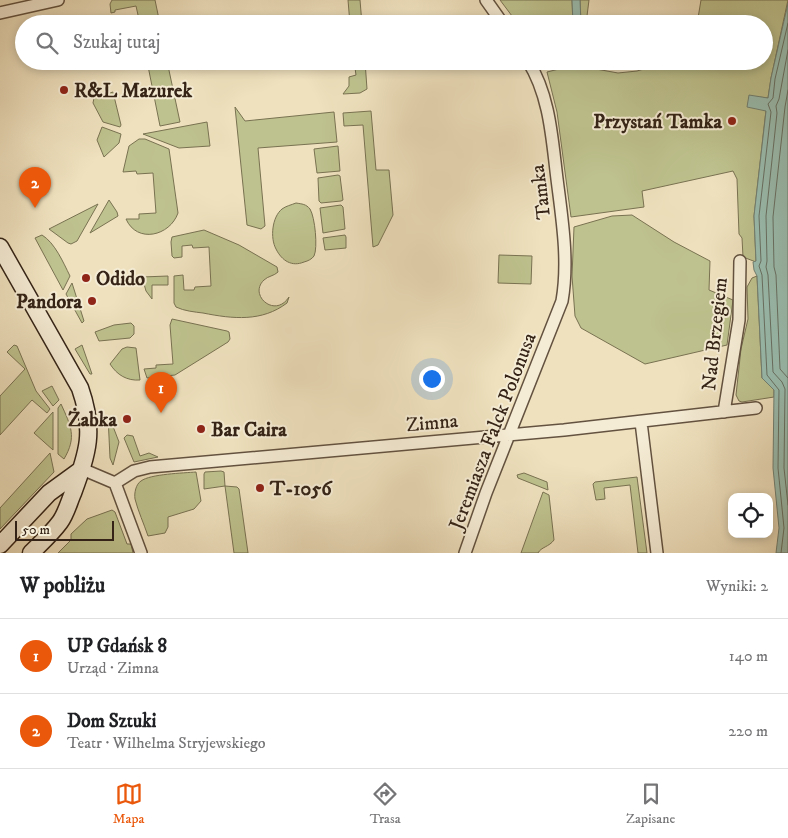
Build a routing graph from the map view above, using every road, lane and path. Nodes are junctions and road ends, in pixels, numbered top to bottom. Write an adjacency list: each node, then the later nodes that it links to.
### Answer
1 (58, 0): 3 (street)
2 (486, 0): 4 (street)
3 (0, 13)
4 (497, 15)
5 (533, 70): 8 (street, Tamka)
6 (0, 247): 13 (street)
7 (740, 261): 10 (street, Nad Brzegiem)
8 (554, 322): 12 (street, Jeremiasza Falck Polonusa)
9 (756, 408): 10 (street, Zimna)
10 (724, 412): 11 (street, Zimna)
11 (641, 422): 12 (street, Zimna); 19 (street)
12 (509, 435): 14 (street, Zimna); 18 (street, Jeremiasza Falck Polonusa)
13 (82, 469): 14 (street); 15 (street); 16 (street)
14 (115, 483): 17 (street)
15 (0, 545)
16 (31, 553)
17 (141, 553)
18 (465, 553)
19 (657, 553)

